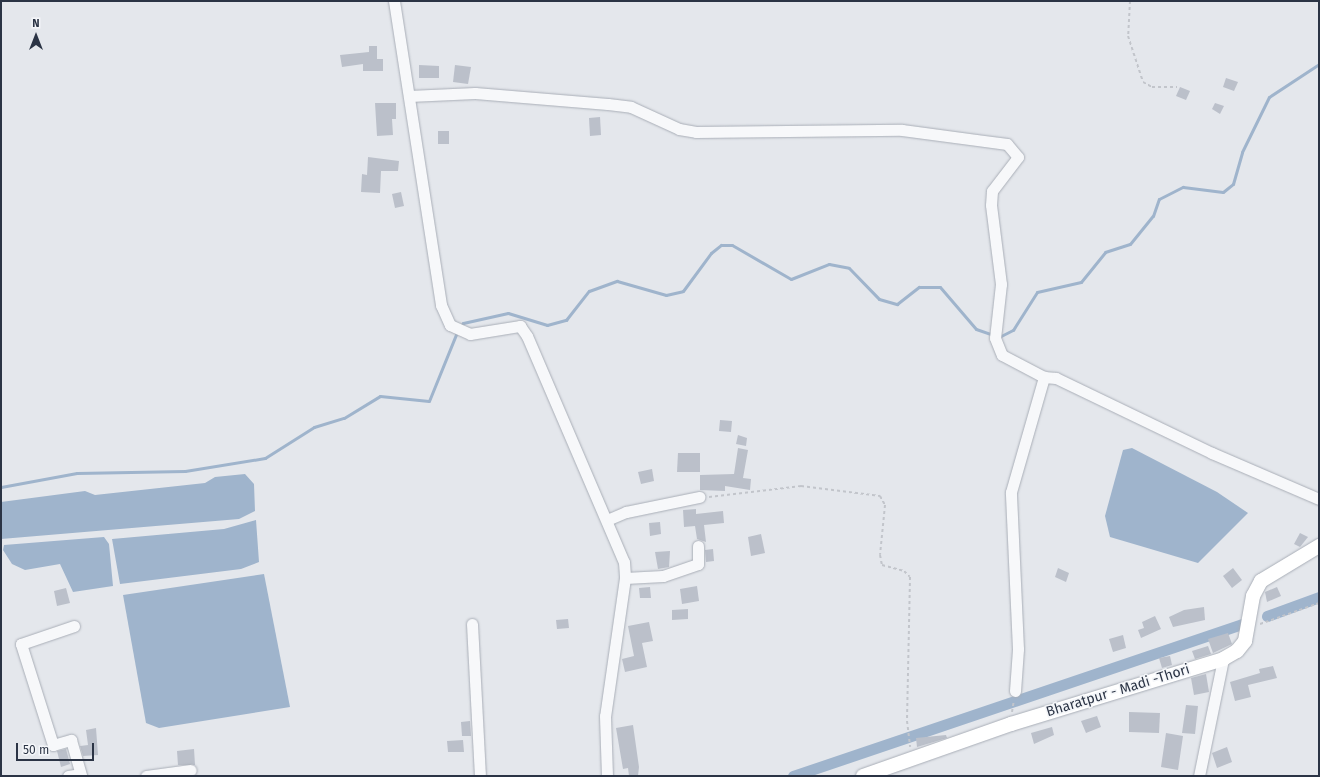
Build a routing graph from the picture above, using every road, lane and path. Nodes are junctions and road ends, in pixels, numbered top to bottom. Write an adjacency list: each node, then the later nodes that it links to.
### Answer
1 (394, 1): 4 (street)
2 (1130, 1): 3 (path)
3 (1177, 87)
4 (409, 96): 5 (street); 8 (street)
5 (1044, 377): 7 (street); 17 (street)
6 (699, 497): 8 (street); 18 (path)
7 (1319, 499)
8 (607, 520): 11 (street)
9 (698, 546): 11 (street)
10 (1319, 546): 15 (main road, Bharatpur - Madi -Thori)
11 (625, 578): 24 (street)
12 (1319, 603): 15 (path)
13 (472, 624): 23 (street)
14 (74, 626): 20 (street)
15 (1250, 628): 16 (main road, Bharatpur - Madi -Thori)
16 (1223, 659): 25 (main road, Bharatpur - Madi -Thori); 26 (street)
17 (1015, 691)
18 (910, 746)
19 (191, 770): 22 (street)
20 (81, 775): 21 (street)
21 (68, 776)
22 (146, 776)
23 (480, 776)
24 (607, 776)
25 (863, 776)
26 (1199, 776)

